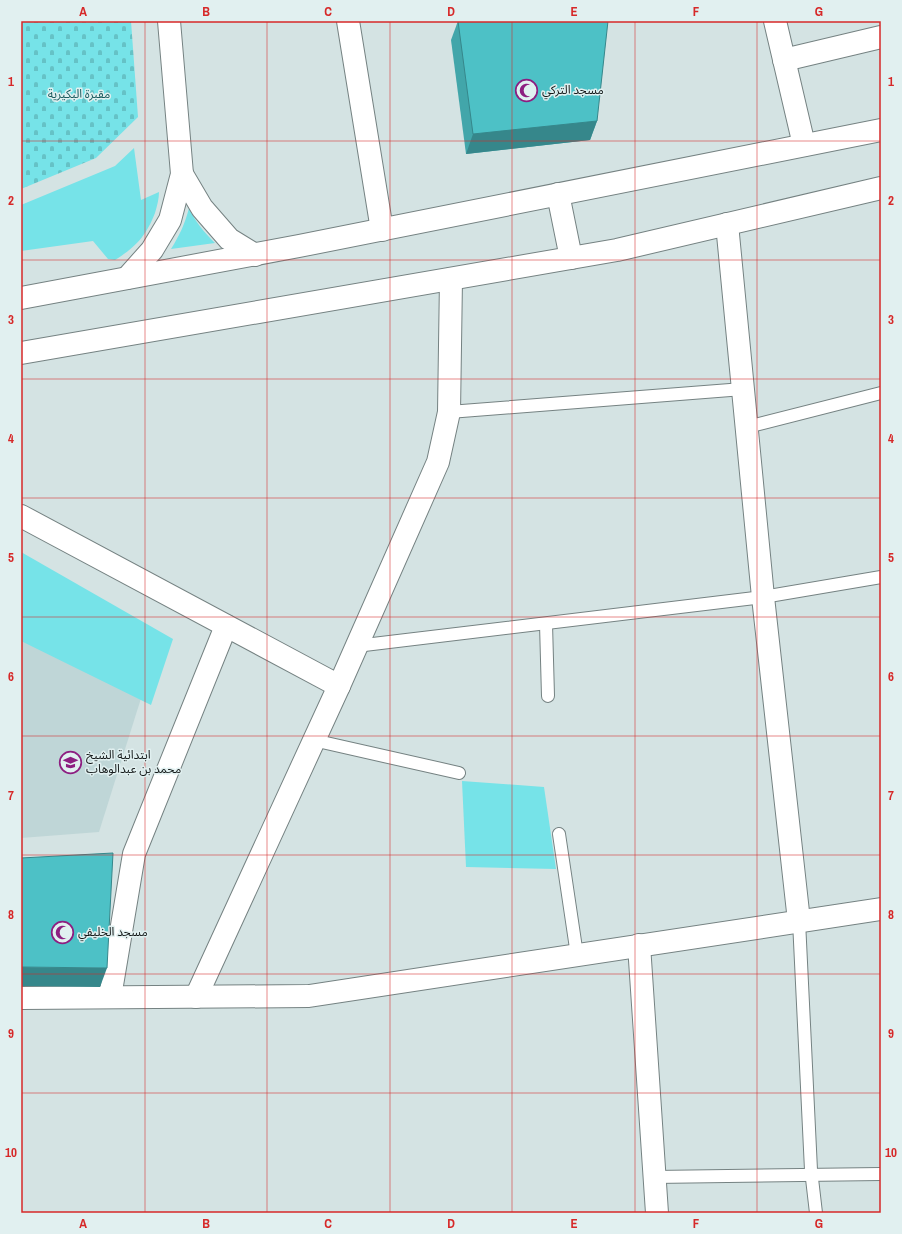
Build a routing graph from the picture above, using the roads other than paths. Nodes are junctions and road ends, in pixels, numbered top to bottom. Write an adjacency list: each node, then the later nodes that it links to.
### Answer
1 (169, 21): 8 (street)
2 (348, 21): 12 (street)
3 (775, 21): 5 (street)
4 (878, 32): 5 (street)
5 (784, 60): 7 (street)
6 (881, 130): 7 (street)
7 (804, 145): 10 (street)
8 (182, 174): 13 (street); 15 (street)
9 (881, 188): 11 (street)
10 (558, 194): 12 (street); 14 (street)
11 (727, 224): 14 (street); 19 (street)
12 (382, 230): 13 (street)
13 (255, 255): 15 (street)
14 (571, 258): 16 (street)
15 (127, 278): 17 (street)
16 (451, 279): 18 (street); 21 (street)
17 (21, 298)
18 (21, 353)
19 (743, 389): 21 (lane); 22 (street)
20 (881, 393): 22 (lane)
21 (449, 412): 28 (street)
22 (747, 427): 25 (street)
23 (21, 516): 27 (street)
24 (881, 577): 25 (lane)
25 (763, 597): 26 (lane); 37 (street)
26 (546, 624): 28 (lane); 30 (lane)
27 (226, 626): 29 (street); 34 (street)
28 (356, 646): 29 (street)
29 (339, 686): 31 (street)
30 (548, 696)
31 (313, 740): 32 (lane); 41 (street)
32 (459, 773)
33 (559, 834): 39 (lane)
34 (134, 854): 35 (street); 40 (street)
35 (111, 856)
36 (881, 908): 37 (street)
37 (799, 921): 38 (street); 44 (lane)
38 (639, 945): 39 (street); 45 (street)
39 (577, 955): 41 (street)
40 (110, 997): 41 (street); 42 (street)
41 (196, 997)
42 (21, 998)
43 (881, 1174): 44 (lane)
44 (812, 1176): 45 (lane); 47 (lane)
45 (654, 1177): 46 (street)
46 (657, 1213)
47 (816, 1213)

